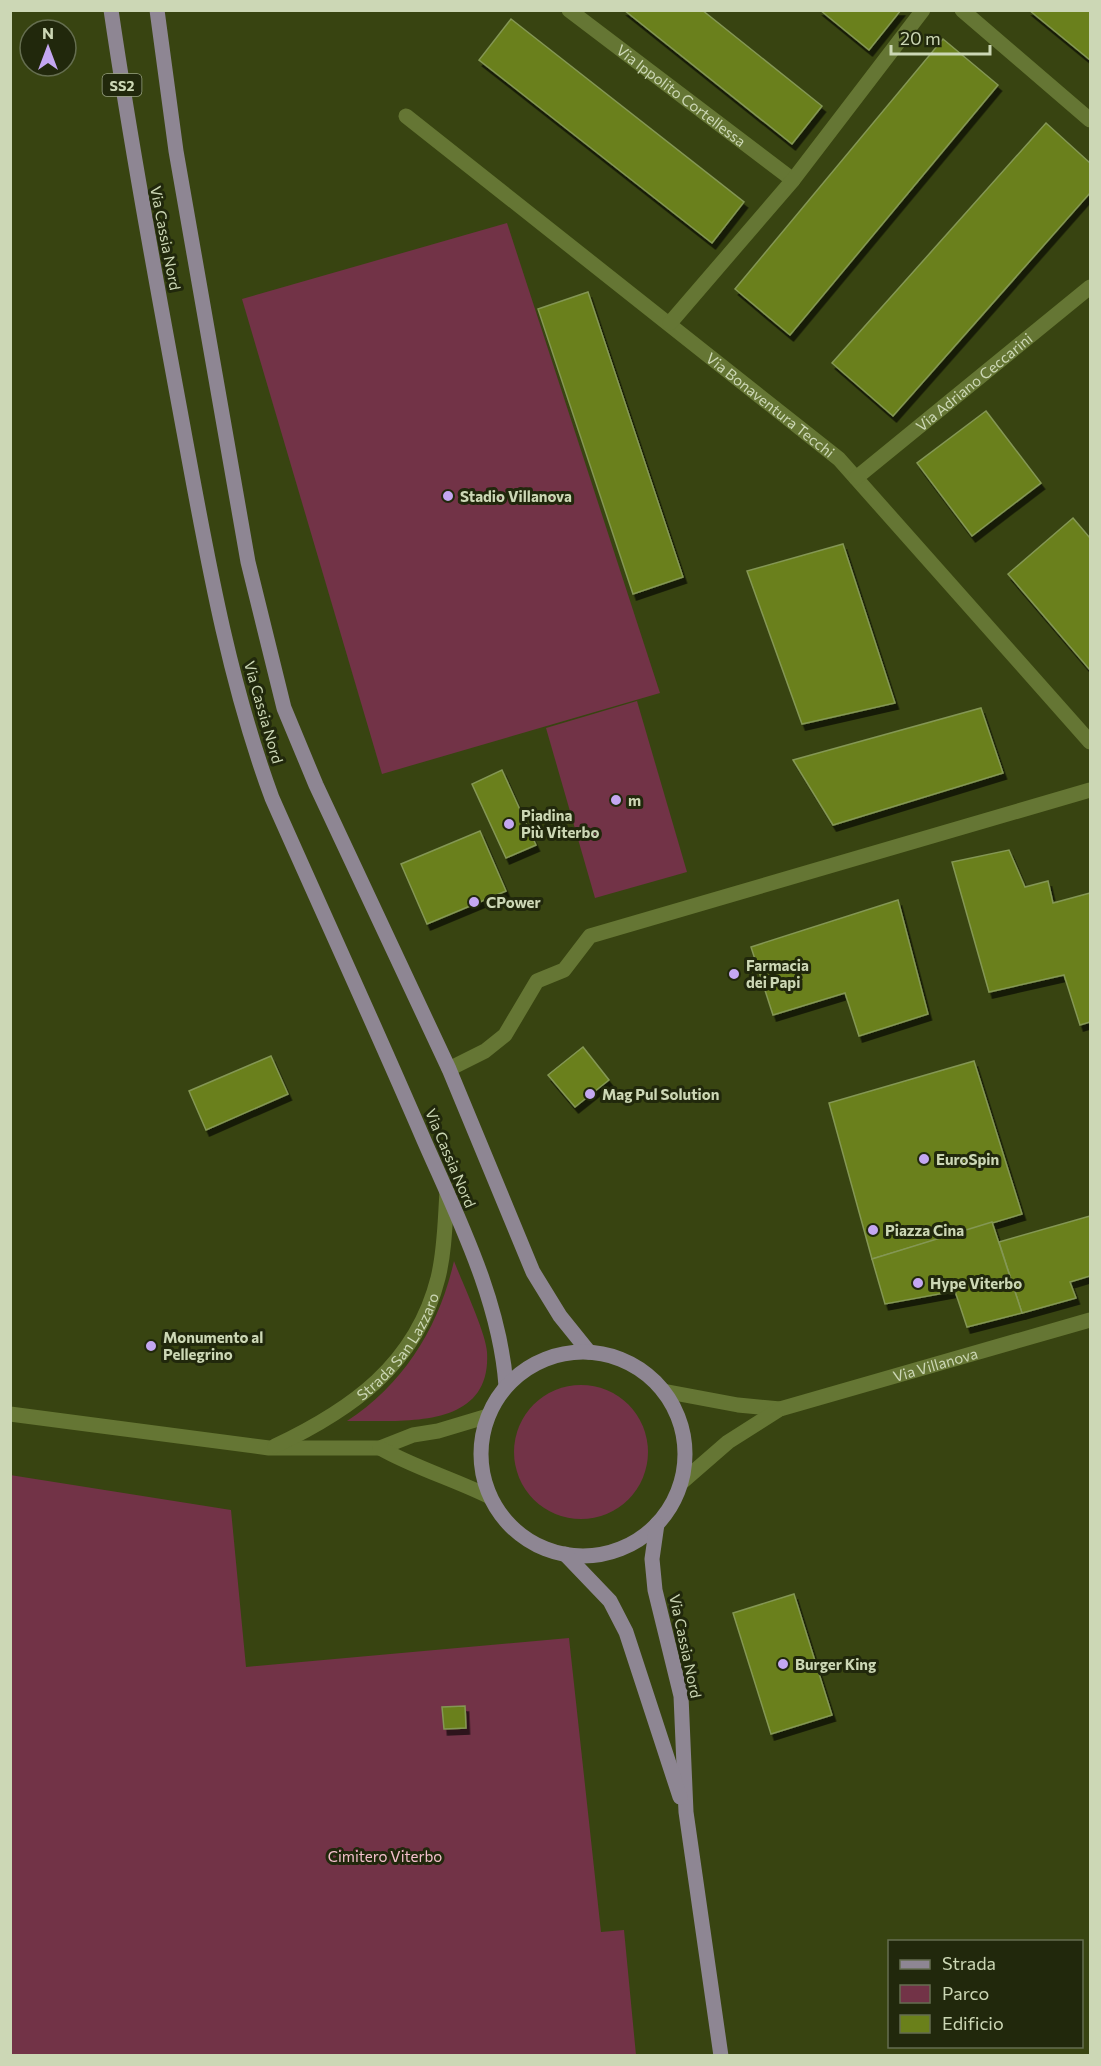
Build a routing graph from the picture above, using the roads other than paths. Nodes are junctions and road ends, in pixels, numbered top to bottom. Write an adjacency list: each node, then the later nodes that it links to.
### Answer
1 (111, 10): 15 (main road, Via Cassia Nord / SS2)
2 (157, 10): 14 (main road, Via Cassia Nord)
3 (569, 10): 8 (street, Via Ippolito Cortellessa)
4 (922, 10): 8 (street)
5 (962, 10): 7 (street)
6 (406, 116): 10 (street, Via Bonaventura Tecchi)
7 (1090, 120)
8 (793, 180): 10 (street)
9 (1090, 287): 11 (street, Via Adriano Ceccarini)
10 (670, 323): 11 (street, Via Bonaventura Tecchi)
11 (856, 478): 12 (street, Via Bonaventura Tecchi)
12 (1090, 742)
13 (1090, 790): 14 (street)
14 (449, 1069): 17 (main road, Via Cassia Nord)
15 (447, 1192): 18 (main road, Via Cassia Nord); 23 (street, Strada San Lazzaro)
16 (1090, 1320): 20 (street, Via Villanova)
17 (589, 1352): 18 (main road, Via Cassia Nord); 19 (main road, Via Cassia Nord)
18 (506, 1386): 22 (main road, Via Cassia Nord)
19 (663, 1390): 20 (street, Via Villanova); 25 (main road, Via Cassia Nord)
20 (780, 1409): 25 (street, Via Villanova)
21 (10, 1414): 23 (street)
22 (488, 1416): 24 (street); 26 (main road, Via Cassia Nord)
23 (269, 1448): 24 (street)
24 (380, 1448): 26 (street)
25 (681, 1482): 27 (main road, Via Cassia Nord)
26 (490, 1497): 28 (main road, Via Cassia Nord)
27 (657, 1524): 28 (main road, Via Cassia Nord); 29 (main road, Via Cassia Nord)
28 (565, 1554): 29 (main road, Via Cassia Nord)
29 (686, 1812): 30 (main road, Via Cassia Nord)
30 (720, 2055)

